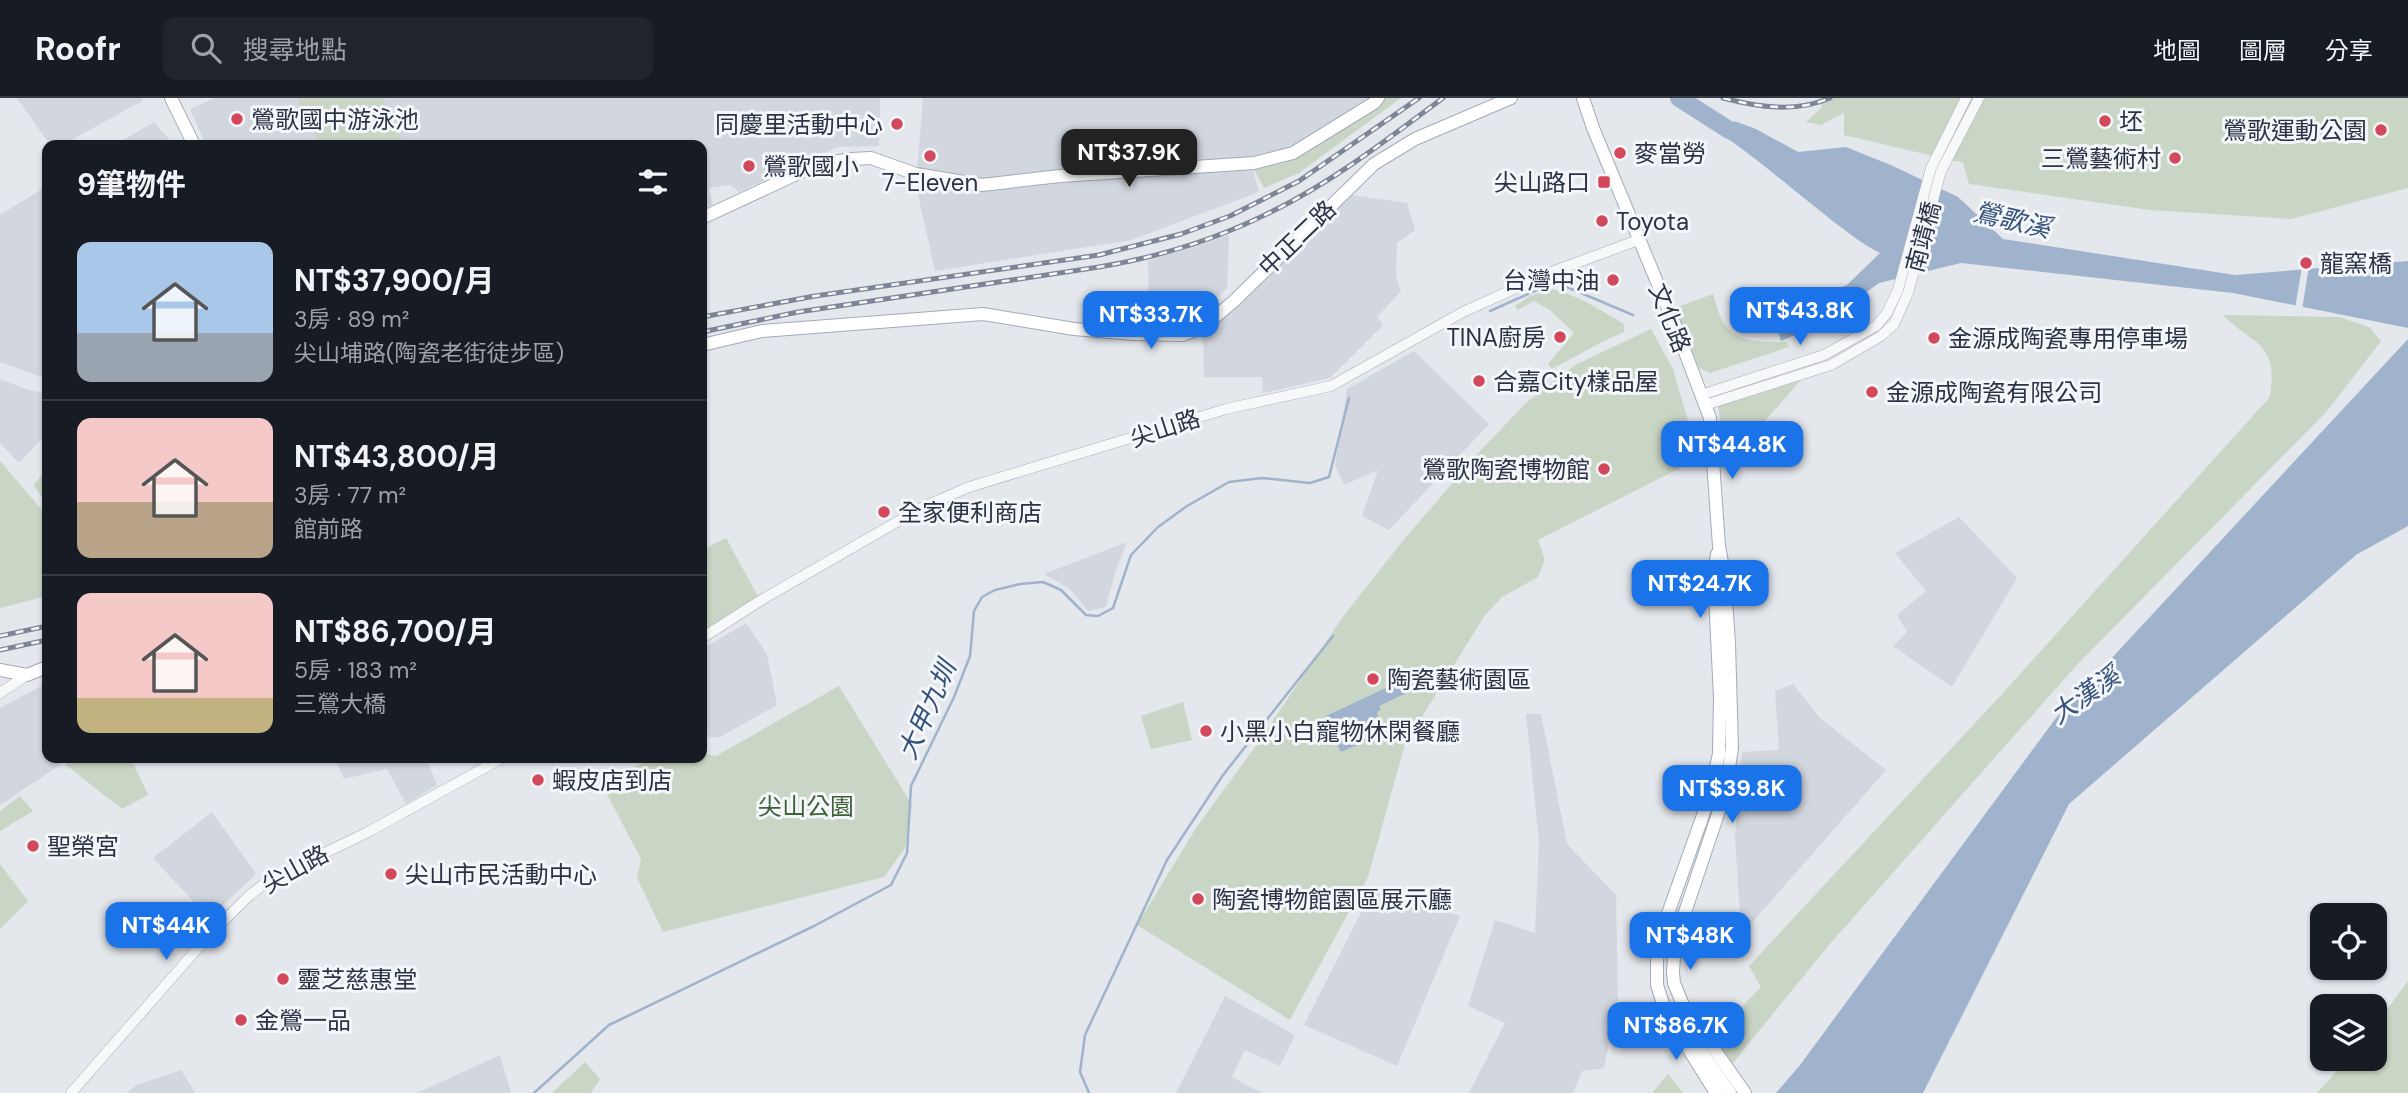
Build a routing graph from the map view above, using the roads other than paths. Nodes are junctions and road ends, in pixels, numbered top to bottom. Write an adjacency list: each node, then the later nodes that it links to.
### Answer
1 (172, 98): 7 (main road)
2 (1378, 98): 9 (main road)
3 (1511, 98): 11 (main road, 中正二路)
4 (1583, 98): 10 (main road, 文化路)
5 (1966, 98): 8 (street)
6 (1979, 98): 8 (street)
7 (192, 140)
8 (1933, 180): 12 (street, 南靖橋)
9 (707, 216)
10 (1638, 240): 12 (main road, 文化路); 13 (street, 尖山路)
11 (707, 344)
12 (1703, 400): 18 (main road, 文化路)
13 (707, 635)
14 (42, 669): 16 (main road)
15 (0, 670): 16 (main road)
16 (27, 675): 17 (street)
17 (0, 693)
18 (1726, 698): 22 (main road); 24 (main road)
19 (493, 763): 21 (street, 尖山路)
20 (1686, 1030): 23 (main road)
21 (71, 1093)
22 (1716, 1093)
23 (1731, 1093)
24 (1745, 1093)

